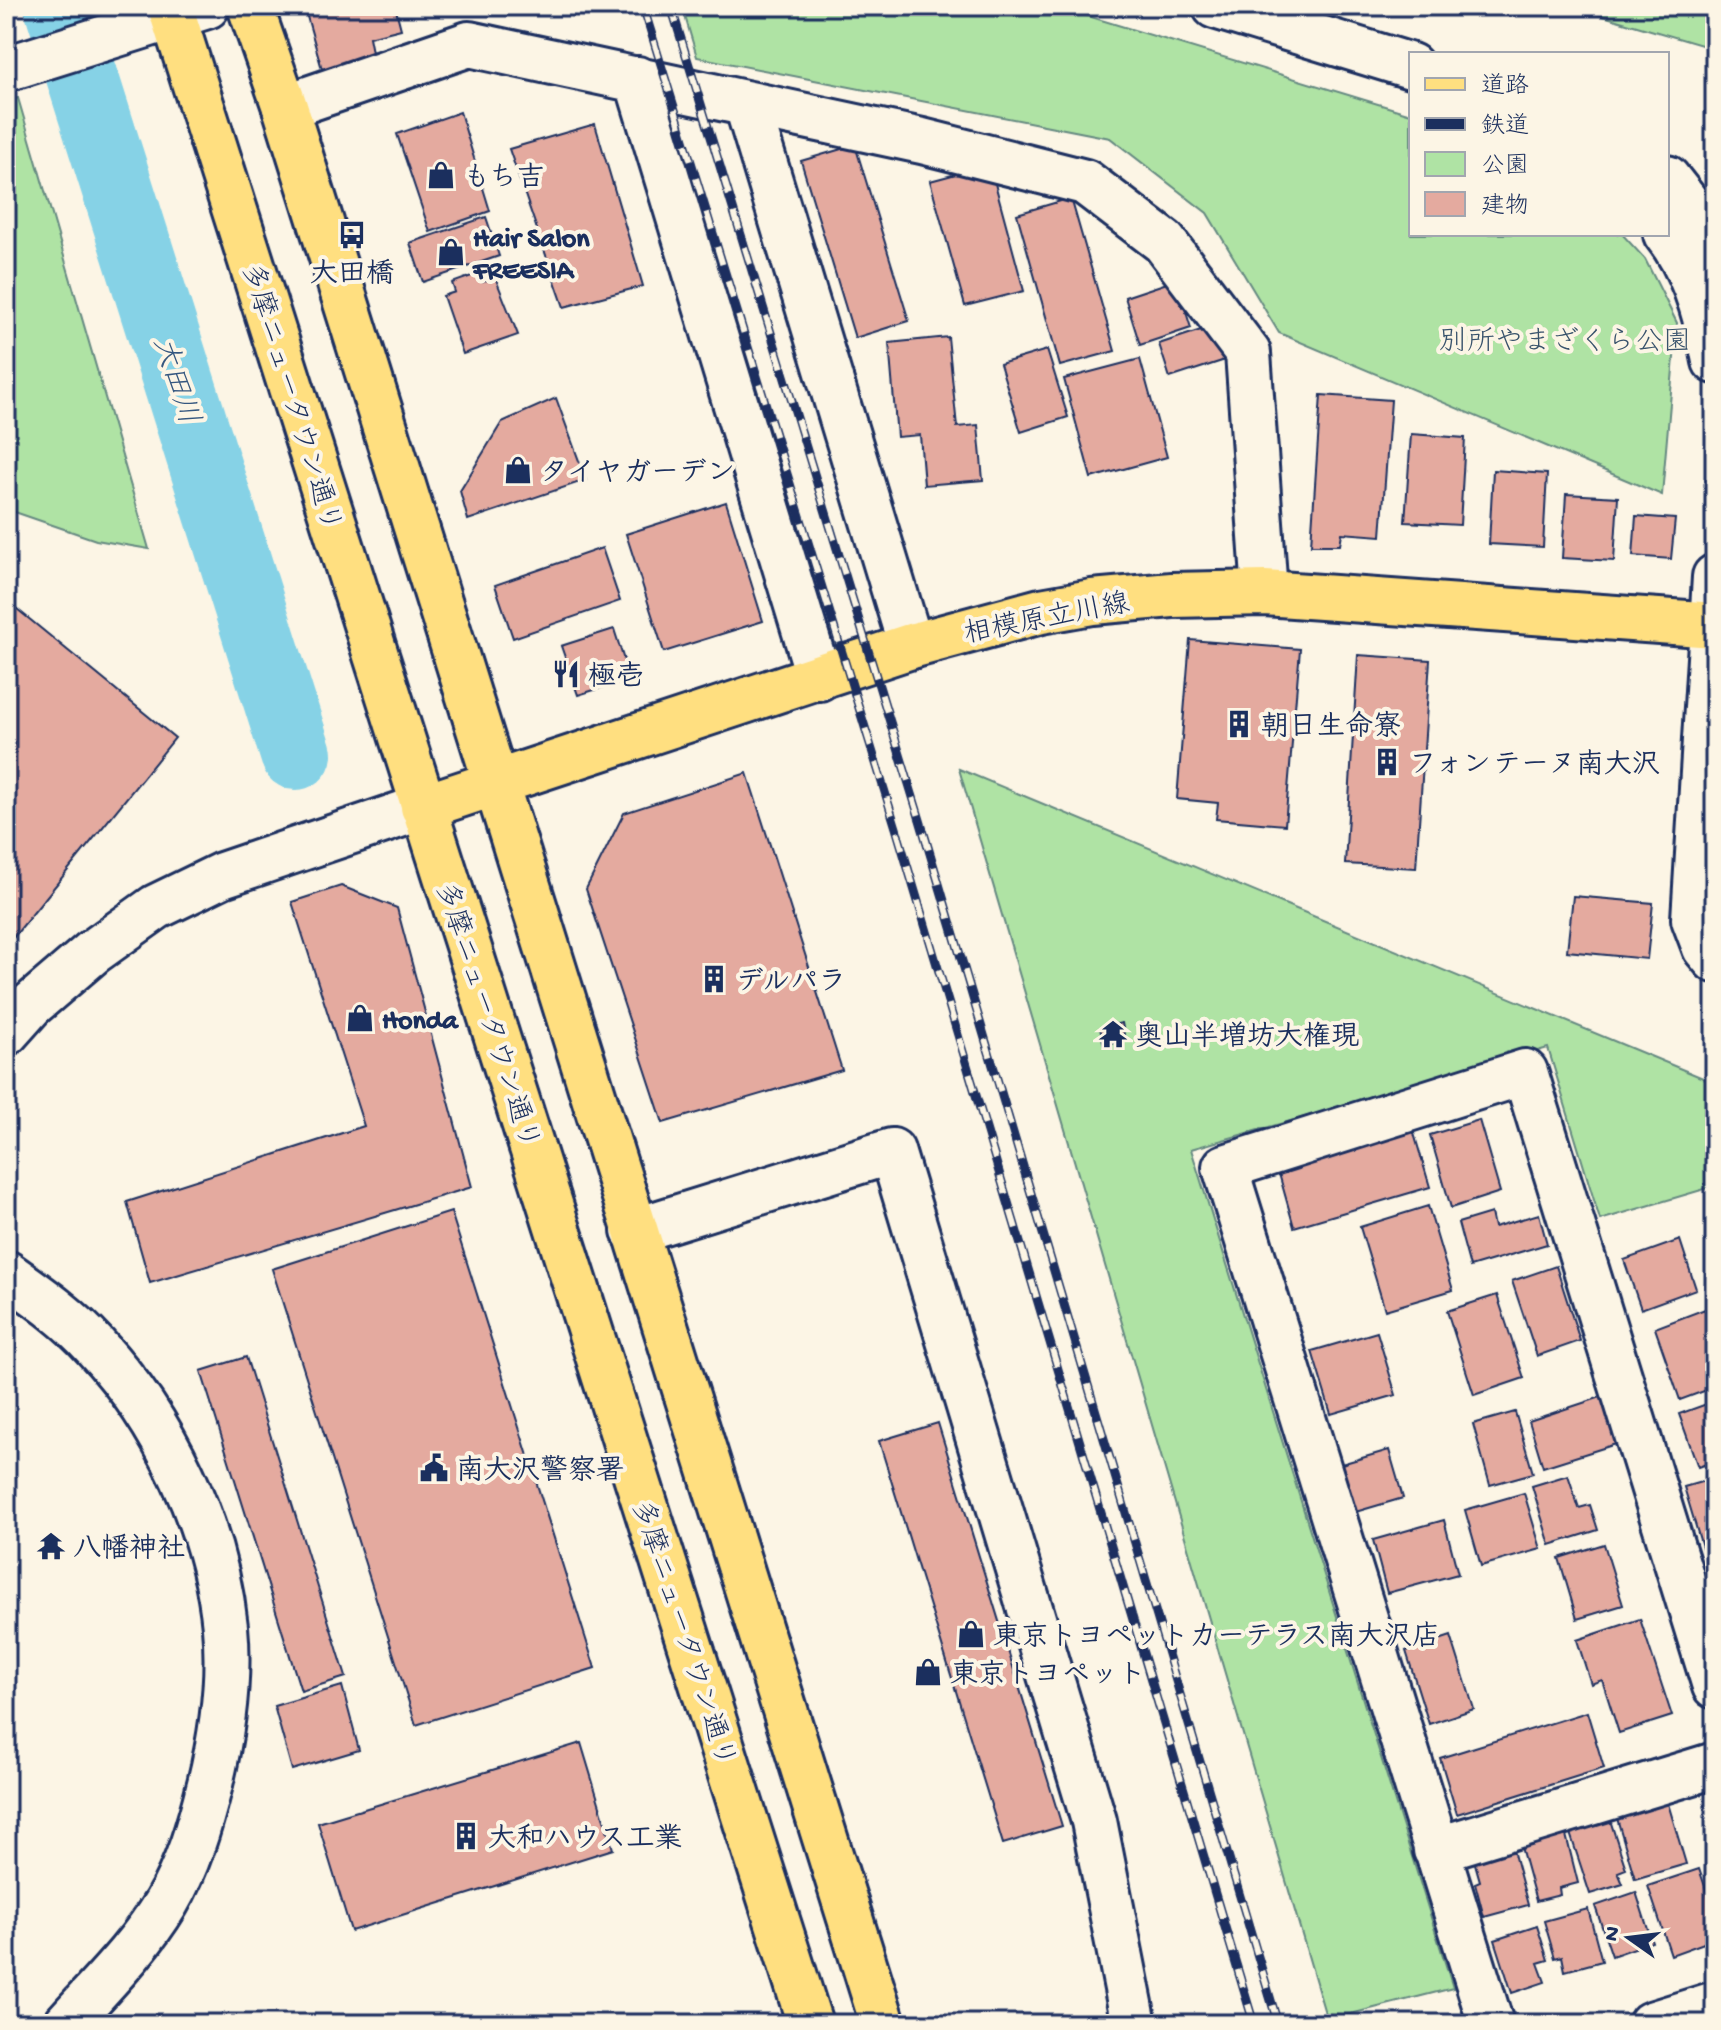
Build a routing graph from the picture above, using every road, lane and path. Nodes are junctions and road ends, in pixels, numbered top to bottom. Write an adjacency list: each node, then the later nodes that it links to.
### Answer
1 (250, 6): 8 (main road)
2 (1215, 6): 4 (street)
3 (183, 10): 5 (street); 19 (main road, 多摩ニュータウン通り)
4 (1409, 65)
5 (14, 67)
6 (637, 79): 7 (street); 8 (street); 17 (street)
7 (747, 105): 14 (street); 16 (street)
8 (285, 107): 18 (main road)
9 (1669, 181): 11 (street)
10 (1667, 236): 12 (street)
11 (1715, 239)
12 (1715, 361)
13 (1715, 577): 15 (street)
14 (1265, 593): 15 (main road, 相模原立川線); 16 (main road, 相模原立川線)
15 (1714, 625): 20 (street)
16 (911, 646): 17 (main road, 相模原立川線)
17 (819, 678): 18 (main road, 相模原立川線)
18 (495, 784): 19 (main road, 相模原立川線); 22 (main road)
19 (423, 807): 21 (street); 29 (main road, 多摩ニュータウン通り)
20 (1715, 960)
21 (6, 1033)
22 (634, 1231): 30 (main road); 31 (street)
23 (6, 1273): 28 (street)
24 (1715, 1686): 26 (street)
25 (1715, 1765): 26 (street)
26 (1436, 1850): 32 (street)
27 (1715, 2004): 33 (street)
28 (66, 2024)
29 (810, 2024)
30 (883, 2024)
31 (1134, 2024)
32 (1491, 2024)
33 (1651, 2024)

